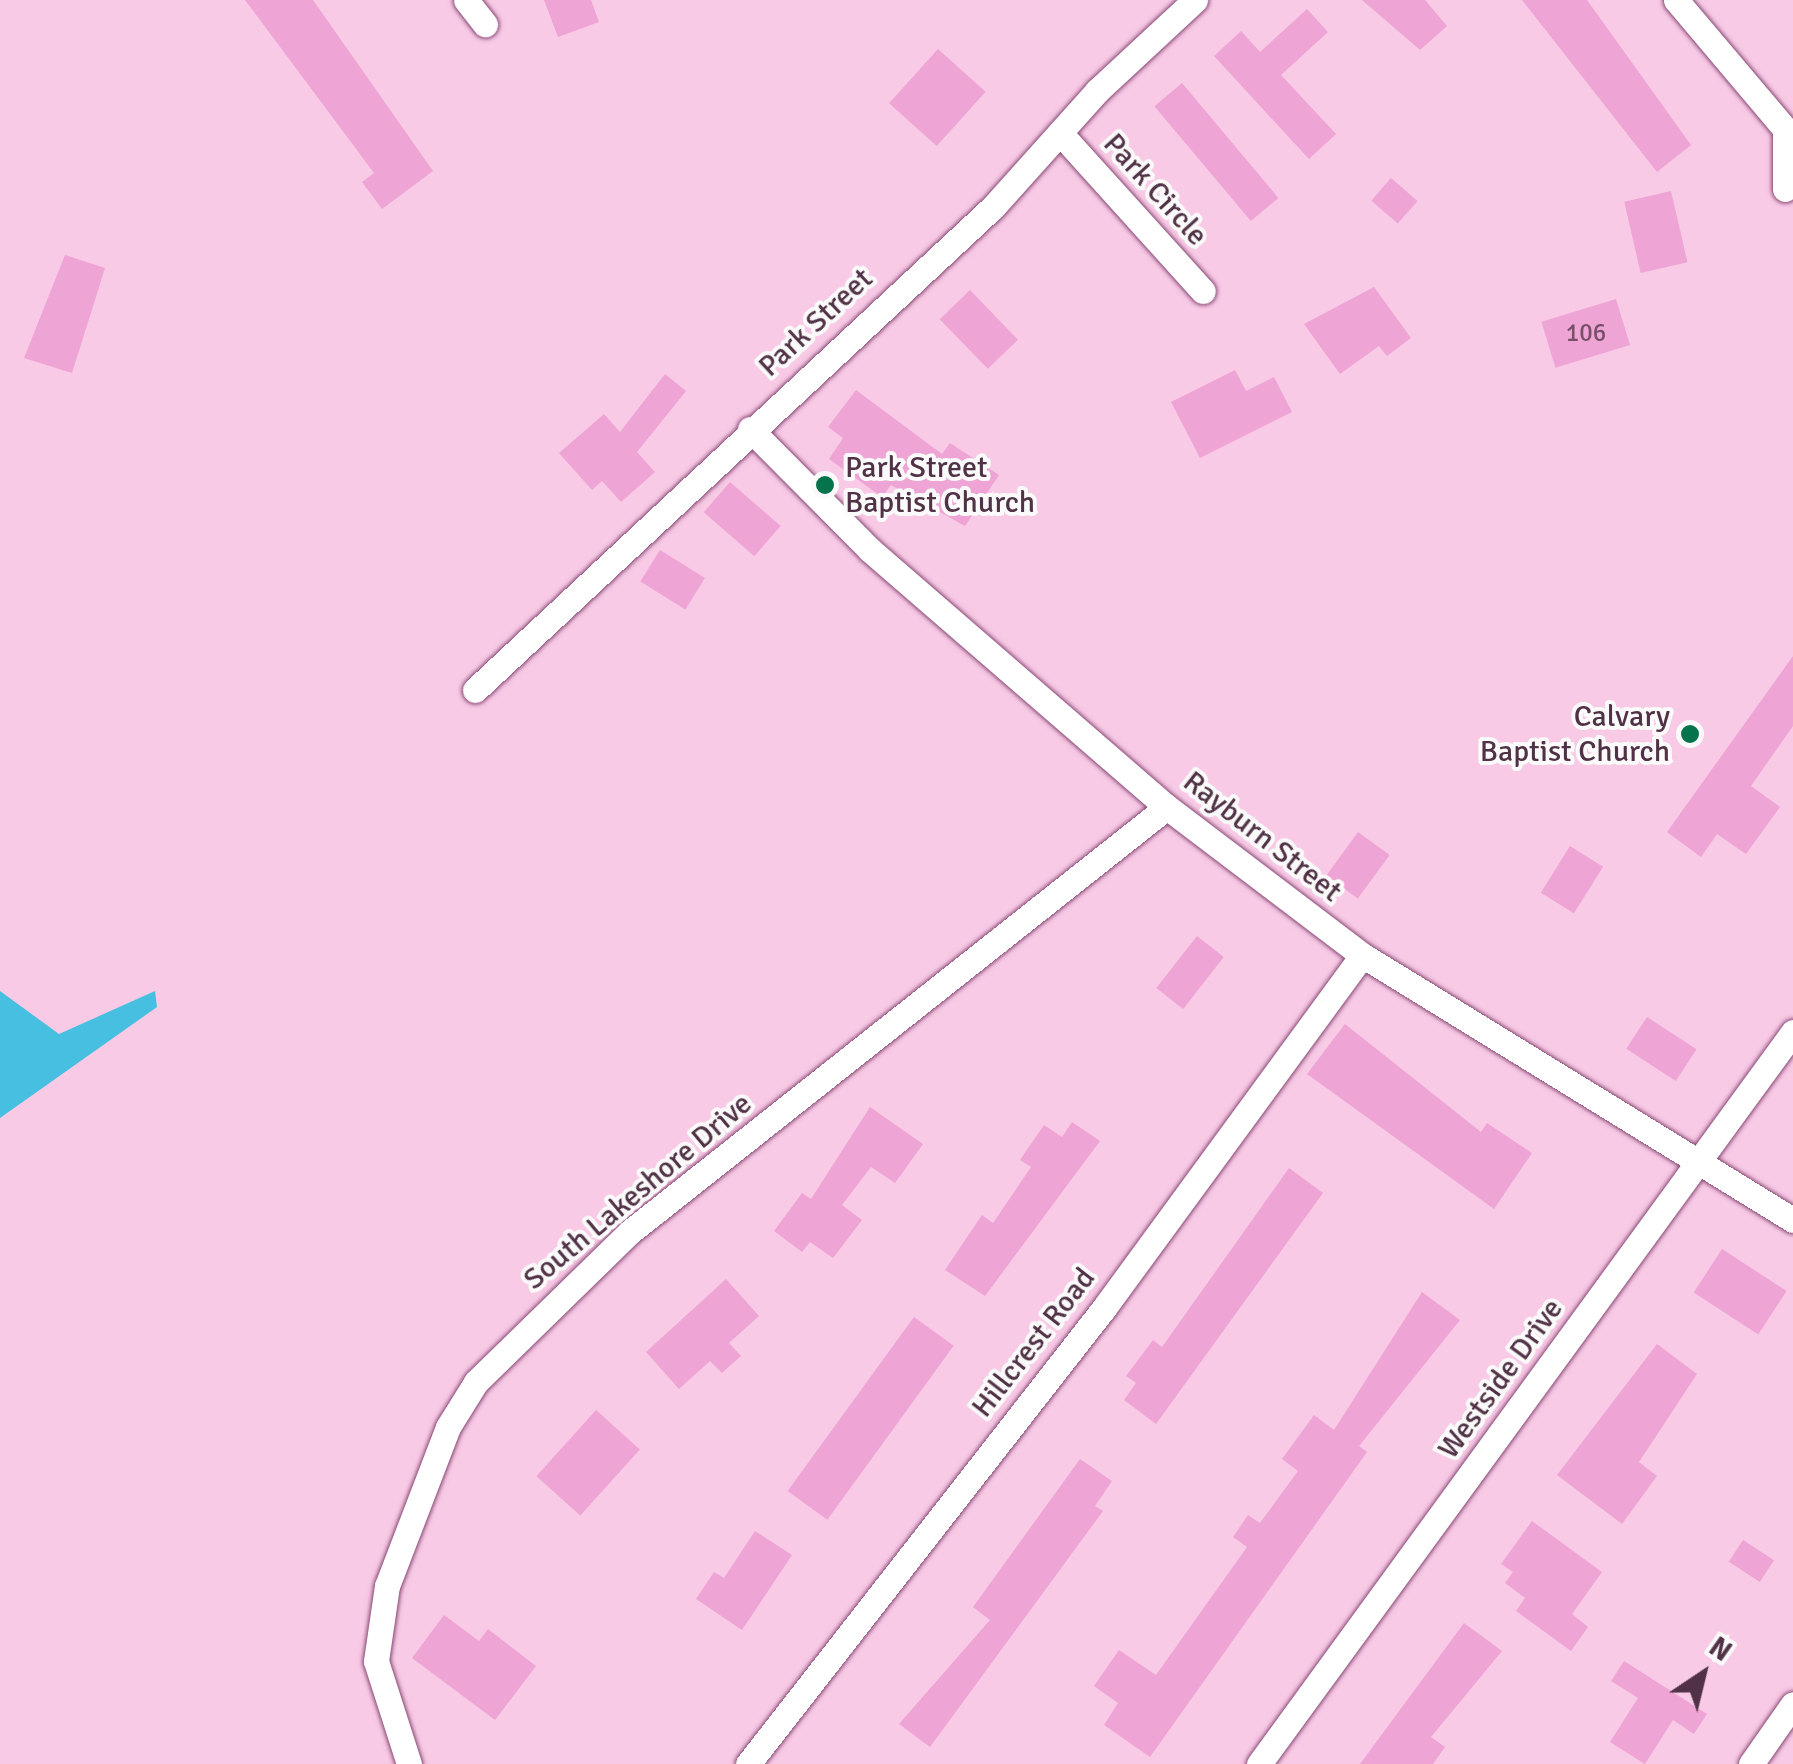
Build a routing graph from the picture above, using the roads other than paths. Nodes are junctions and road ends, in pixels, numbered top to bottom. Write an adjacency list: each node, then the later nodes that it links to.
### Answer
1 (466, 0): 4 (street)
2 (1196, 0): 5 (street, Park Street)
3 (1676, 0): 6 (street)
4 (484, 24)
5 (1060, 133): 7 (street, Park Circle); 8 (street, Park Street)
6 (1786, 189)
7 (1203, 291)
8 (750, 429): 9 (street, Park Street); 10 (street, Rayburn Street)
9 (475, 690)
10 (1167, 807): 11 (street, Rayburn Street); 16 (street, South Lakeshore Drive)
11 (1362, 955): 13 (street, Rayburn Street); 17 (street, Hillcrest Road)
12 (1793, 1032): 13 (street, Westside Drive)
13 (1699, 1164): 14 (street, Rayburn Street); 18 (street, Westside Drive)
14 (1793, 1220)
15 (1793, 1704): 19 (street)
16 (410, 1764)
17 (748, 1764)
18 (1259, 1764)
19 (1751, 1764)

